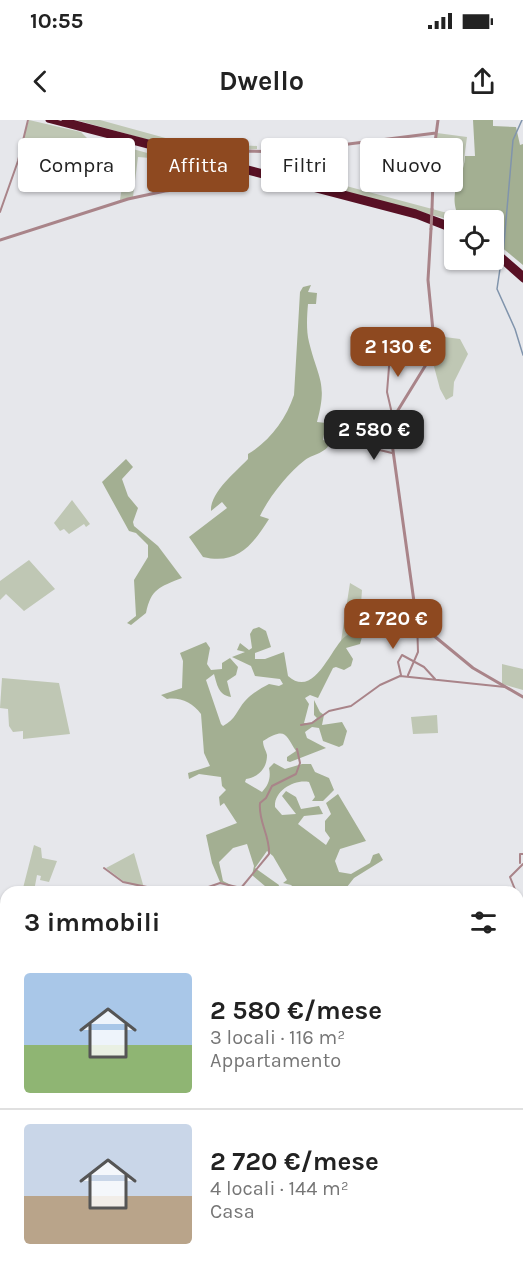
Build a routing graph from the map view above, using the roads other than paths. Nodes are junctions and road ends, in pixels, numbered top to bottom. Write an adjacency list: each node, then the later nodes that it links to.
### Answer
1 (28, 120): 7 (street)
2 (48, 120): 5 (highway)
3 (64, 120): 5 (highway)
4 (438, 120): 6 (street)
5 (95, 130): 8 (highway); 9 (highway)
6 (436, 133): 10 (street, bridge); 16 (street, bridge)
7 (0, 212)
8 (444, 222)
9 (444, 227)
10 (0, 240)
11 (504, 258): 13 (highway)
12 (504, 263): 14 (highway)
13 (523, 274)
14 (523, 280)
15 (391, 342): 16 (street)
16 (393, 418): 18 (street)
17 (363, 446): 18 (street)
18 (392, 453): 19 (street)
19 (417, 620): 20 (street); 24 (street)
20 (415, 663): 21 (street); 22 (street); 23 (street)
21 (401, 675): 22 (street); 26 (street)
22 (408, 675): 23 (street)
23 (435, 679): 24 (street)
24 (508, 687): 25 (street)
25 (523, 697)
26 (301, 725)
27 (297, 749): 34 (street)
28 (523, 854): 29 (street)
29 (521, 865): 35 (street)
30 (104, 868): 31 (street)
31 (142, 886)
32 (211, 886): 33 (street)
33 (233, 886)
34 (243, 886)
35 (514, 886)

